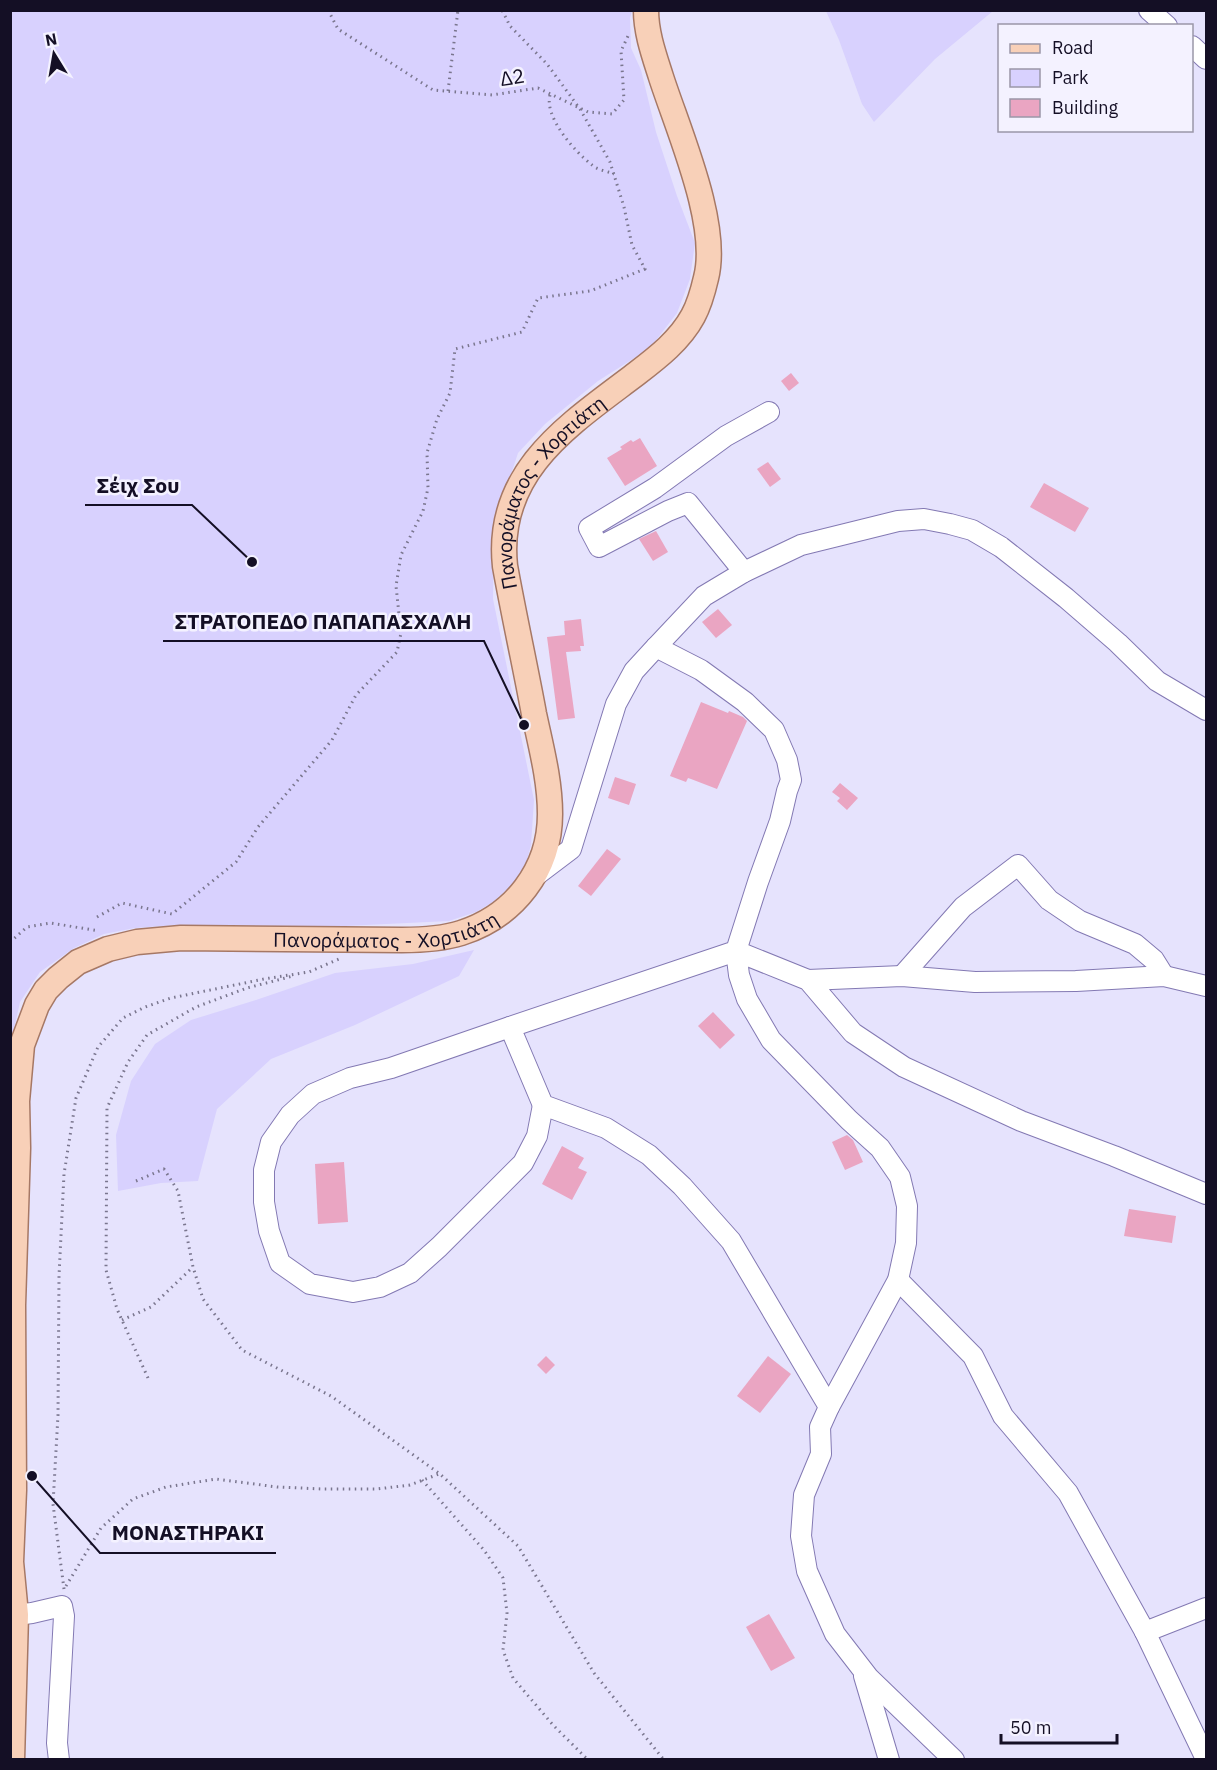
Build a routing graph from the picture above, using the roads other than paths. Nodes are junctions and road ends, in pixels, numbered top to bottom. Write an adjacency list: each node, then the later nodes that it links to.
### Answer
1 (646, 10): 10 (main road, Πανοράματος - Χορτιάτη)
2 (1149, 10): 3 (street)
3 (1165, 24)
4 (1193, 48): 5 (street)
5 (1206, 59)
6 (769, 412): 7 (street)
7 (744, 572): 8 (street); 9 (street)
8 (656, 647): 10 (street); 11 (street)
9 (1206, 710)
10 (534, 878): 21 (main road, Πανοράματος - Χορτιάτη)
11 (736, 951): 14 (street); 16 (street); 19 (street)
12 (902, 975): 13 (street); 13 (street); 14 (street)
13 (1164, 976): 15 (street)
14 (808, 980): 18 (street)
15 (1206, 986)
16 (510, 1027): 17 (street); 17 (street)
17 (543, 1105): 20 (street)
18 (1206, 1194)
19 (898, 1280): 20 (street); 24 (street)
20 (829, 1407): 25 (street)
21 (12, 1412): 23 (main road, Πανοράματος - Χορτιάτη)
22 (1206, 1608): 24 (street)
23 (16, 1615): 27 (main road, Πανοράματος - Χορτιάτη); 28 (street)
24 (1145, 1632): 26 (street)
25 (862, 1670): 29 (street); 30 (street)
26 (1206, 1759)
27 (12, 1760)
28 (59, 1760)
29 (889, 1760)
30 (954, 1760)

